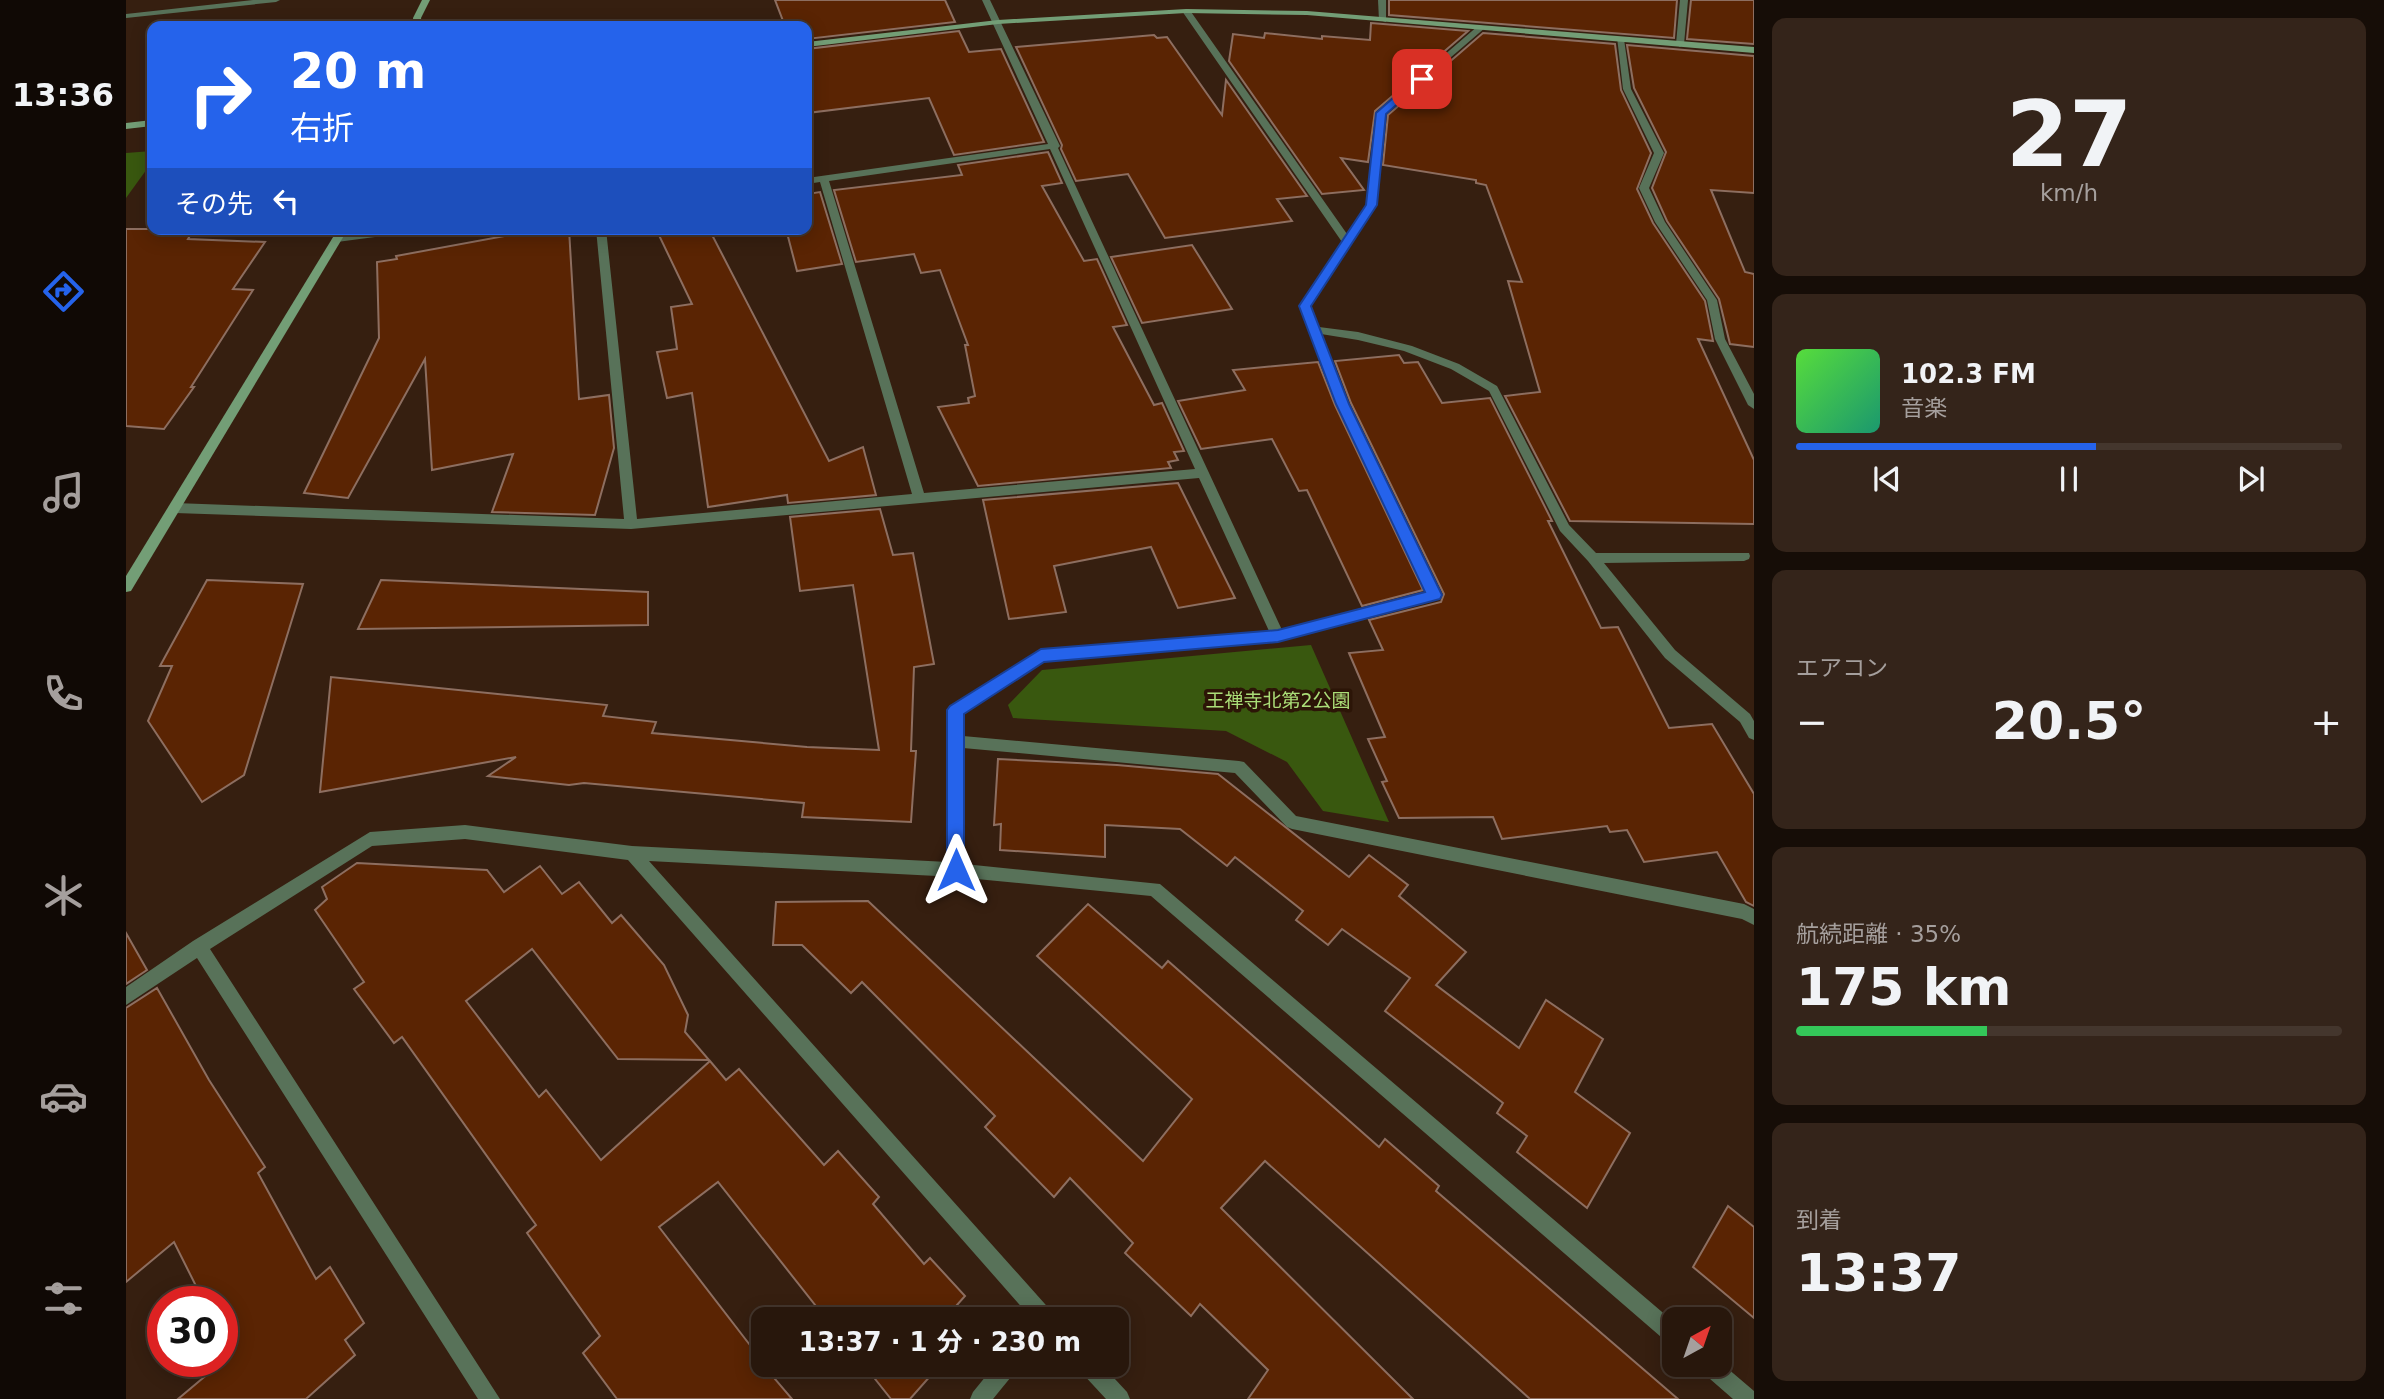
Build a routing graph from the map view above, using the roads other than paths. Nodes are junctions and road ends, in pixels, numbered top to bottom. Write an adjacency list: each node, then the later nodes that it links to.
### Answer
1 (276, 0): 7 (street)
2 (426, 0): 9 (street)
3 (986, 0): 10 (street)
4 (1382, 0): 8 (street)
5 (1684, 0): 14 (street)
6 (1186, 11): 8 (street); 10 (street); 23 (street)
7 (126, 16)
8 (1383, 20): 11 (street)
9 (417, 21)
10 (998, 22): 13 (street); 18 (street)
11 (1482, 27): 12 (street); 23 (street)
12 (1620, 39): 14 (street); 25 (street)
13 (812, 44)
14 (1680, 44): 15 (street)
15 (1754, 50)
16 (147, 124): 17 (street)
17 (126, 126)
18 (1055, 146): 19 (street); 26 (street)
19 (824, 179): 20 (street); 27 (street)
20 (812, 180)
21 (339, 235): 28 (street)
22 (602, 235): 29 (street)
23 (1347, 242): 24 (street)
24 (1314, 330): 31 (street); 33 (street)
25 (1754, 405)
26 (1203, 473): 27 (street); 33 (street)
27 (919, 498): 29 (street)
28 (175, 509): 29 (street); 32 (street)
29 (631, 524)
30 (1744, 556): 31 (street)
31 (1593, 558): 34 (street)
32 (126, 587)
33 (1278, 636): 35 (street)
34 (1754, 734)
35 (955, 741): 37 (street); 38 (street)
36 (632, 853): 37 (street); 39 (street); 41 (street)
37 (956, 870): 42 (street)
38 (1754, 917)
39 (199, 947): 40 (street); 46 (street)
40 (126, 997)
41 (1034, 1307)
42 (1662, 1325)
43 (998, 1377): 47 (street)
44 (1099, 1377): 48 (street)
45 (1723, 1377): 49 (street)
46 (490, 1399)
47 (980, 1399)
48 (1120, 1399)
49 (1748, 1399)

